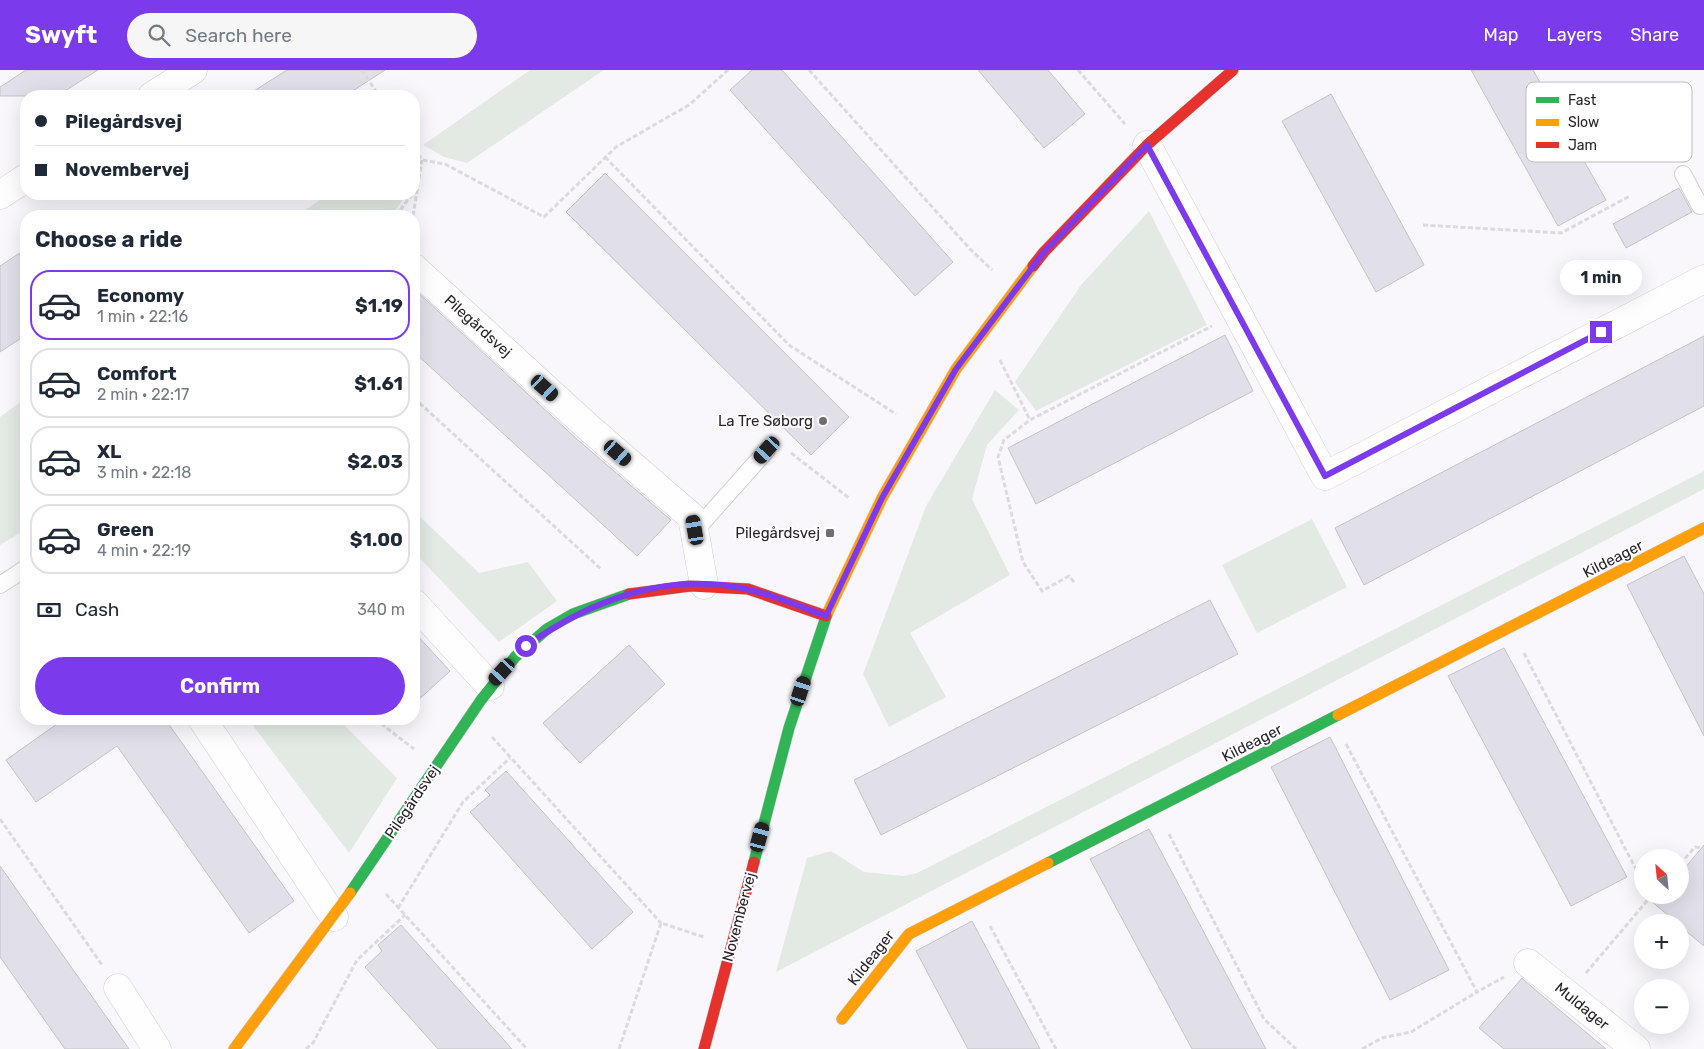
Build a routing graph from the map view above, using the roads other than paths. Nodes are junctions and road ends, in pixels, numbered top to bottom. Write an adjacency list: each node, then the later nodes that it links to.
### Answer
1 (193, 70): 3 (street)
2 (1233, 70): 4 (street, Novembervej)
3 (161, 90)
4 (1146, 146): 10 (street); 18 (street, Novembervej)
5 (1683, 174): 8 (lane)
6 (20, 182): 7 (street)
7 (0, 195)
8 (1704, 204)
9 (420, 273): 13 (street, Pilegårdsvej)
10 (1704, 279)
11 (767, 450): 13 (lane)
12 (1704, 528): 24 (street, Kildeager)
13 (695, 530): 16 (street, Pilegårdsvej)
14 (20, 572): 15 (lane)
15 (0, 585)
16 (704, 585): 18 (street, Pilegårdsvej); 19 (street, Pilegårdsvej)
17 (420, 610): 19 (street)
18 (826, 616): 27 (street, Novembervej)
19 (490, 686): 21 (street, Pilegårdsvej)
20 (206, 725): 21 (street)
21 (334, 917): 26 (street, Pilegårdsvej)
22 (1528, 963): 28 (street, Muldager)
23 (118, 988): 25 (street)
24 (842, 1019)
25 (157, 1049)
26 (234, 1049)
27 (704, 1049)
28 (1636, 1049)

